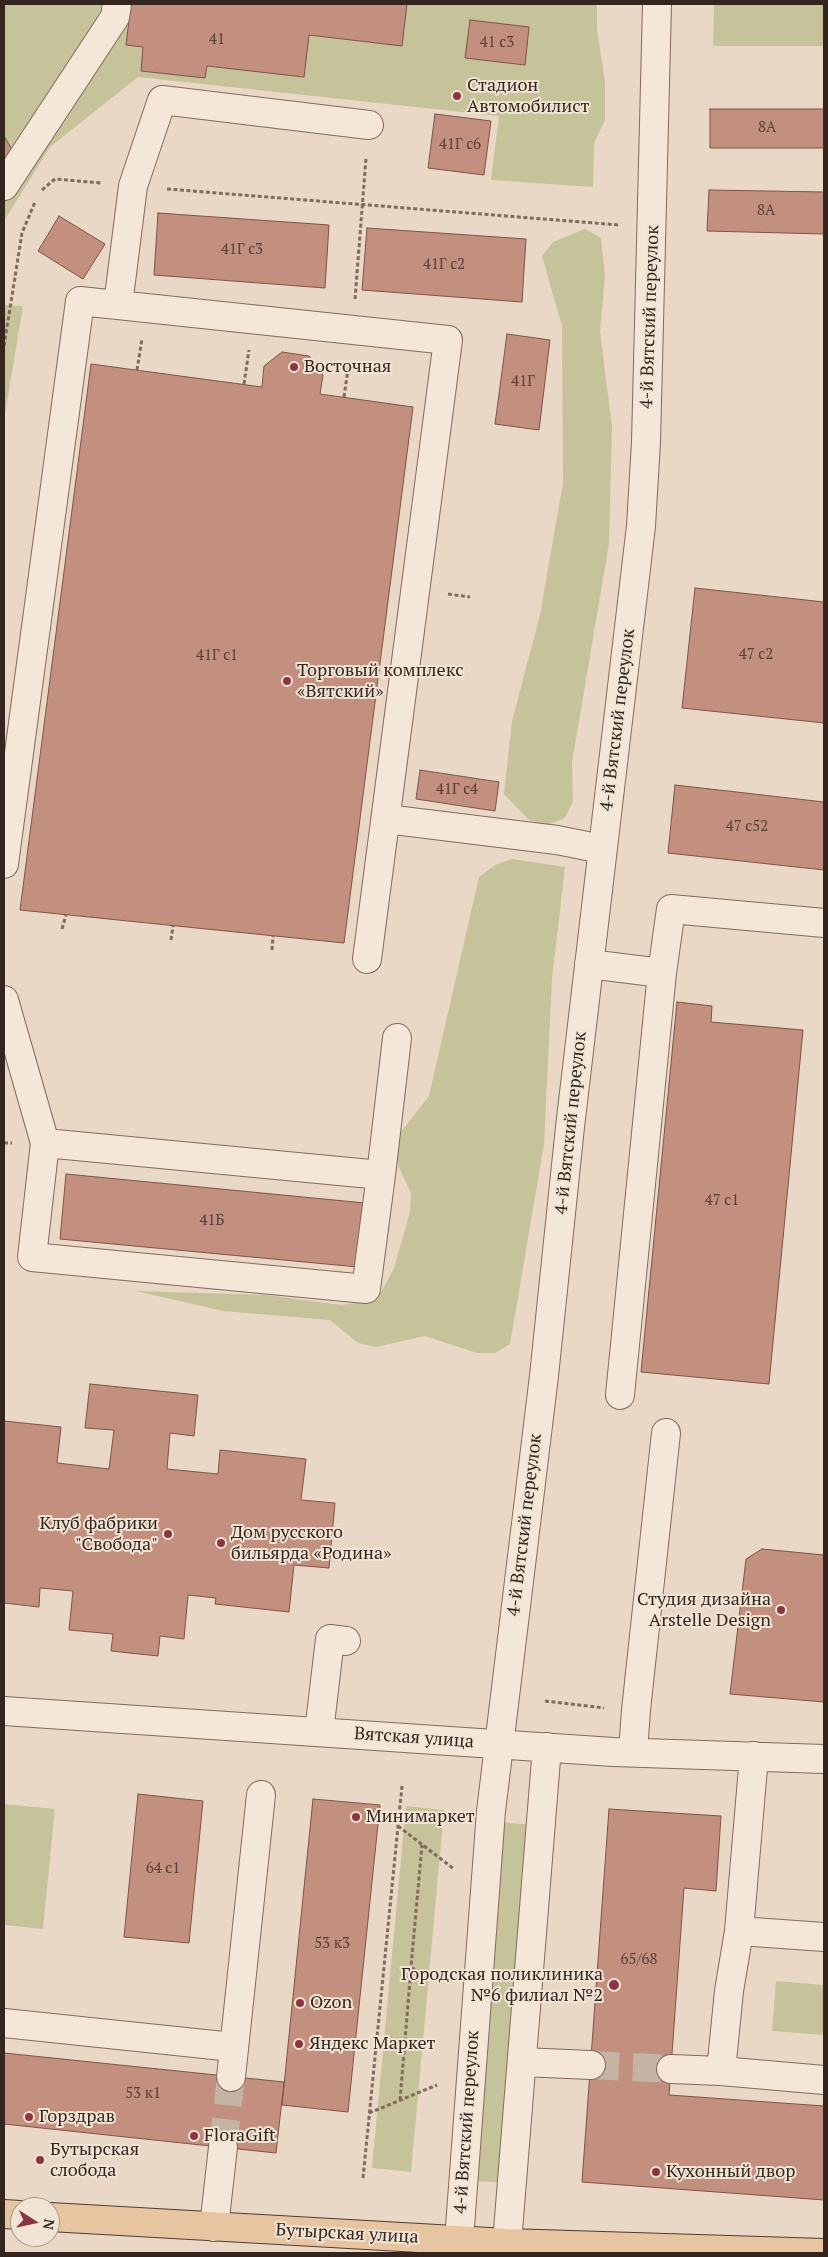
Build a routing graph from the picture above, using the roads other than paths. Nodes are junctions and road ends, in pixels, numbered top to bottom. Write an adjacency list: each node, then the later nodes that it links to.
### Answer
1 (117, 4): 4 (street)
2 (657, 4): 7 (street, 4-й Вятский переулок)
3 (369, 125): 5 (street)
4 (4, 186)
5 (118, 305): 6 (street); 8 (street)
6 (386, 819): 7 (street); 10 (street)
7 (602, 849): 11 (street, 4-й Вятский переулок)
8 (4, 864)
9 (824, 923): 12 (street)
10 (367, 959)
11 (589, 964): 12 (street); 22 (street, 4-й Вятский переулок)
12 (662, 973): 17 (street)
13 (4, 1000): 15 (street)
14 (397, 1038): 16 (street)
15 (45, 1143): 16 (street); 16 (street)
16 (381, 1175)
17 (620, 1396)
18 (666, 1433): 24 (street)
19 (346, 1642): 21 (street)
20 (4, 1711): 21 (street, Вятская улица)
21 (319, 1732): 22 (street, Вятская улица)
22 (499, 1744): 23 (street, Вятская улица); 41 (street, 4-й Вятский переулок)
23 (547, 1747): 24 (street, Вятская улица); 32 (street)
24 (633, 1752): 25 (street, Вятская улица)
25 (754, 1756): 26 (street, Вятская улица); 28 (street)
26 (824, 1760)
27 (261, 1794): 31 (street)
28 (739, 1931): 29 (street); 35 (street)
29 (824, 1937)
30 (4, 2023): 31 (street)
31 (234, 2047): 36 (street)
32 (522, 2062): 33 (street); 42 (street)
33 (591, 2065)
34 (671, 2069): 35 (street)
35 (721, 2071): 37 (street)
36 (231, 2077)
37 (824, 2080)
38 (223, 2147): 40 (street)
39 (60, 2218): 40 (main road, Бутырская улица)
40 (214, 2227): 41 (main road, Бутырская улица)
41 (459, 2240): 42 (main road, Бутырская улица)
42 (507, 2243): 43 (main road, Бутырская улица)
43 (824, 2253)

